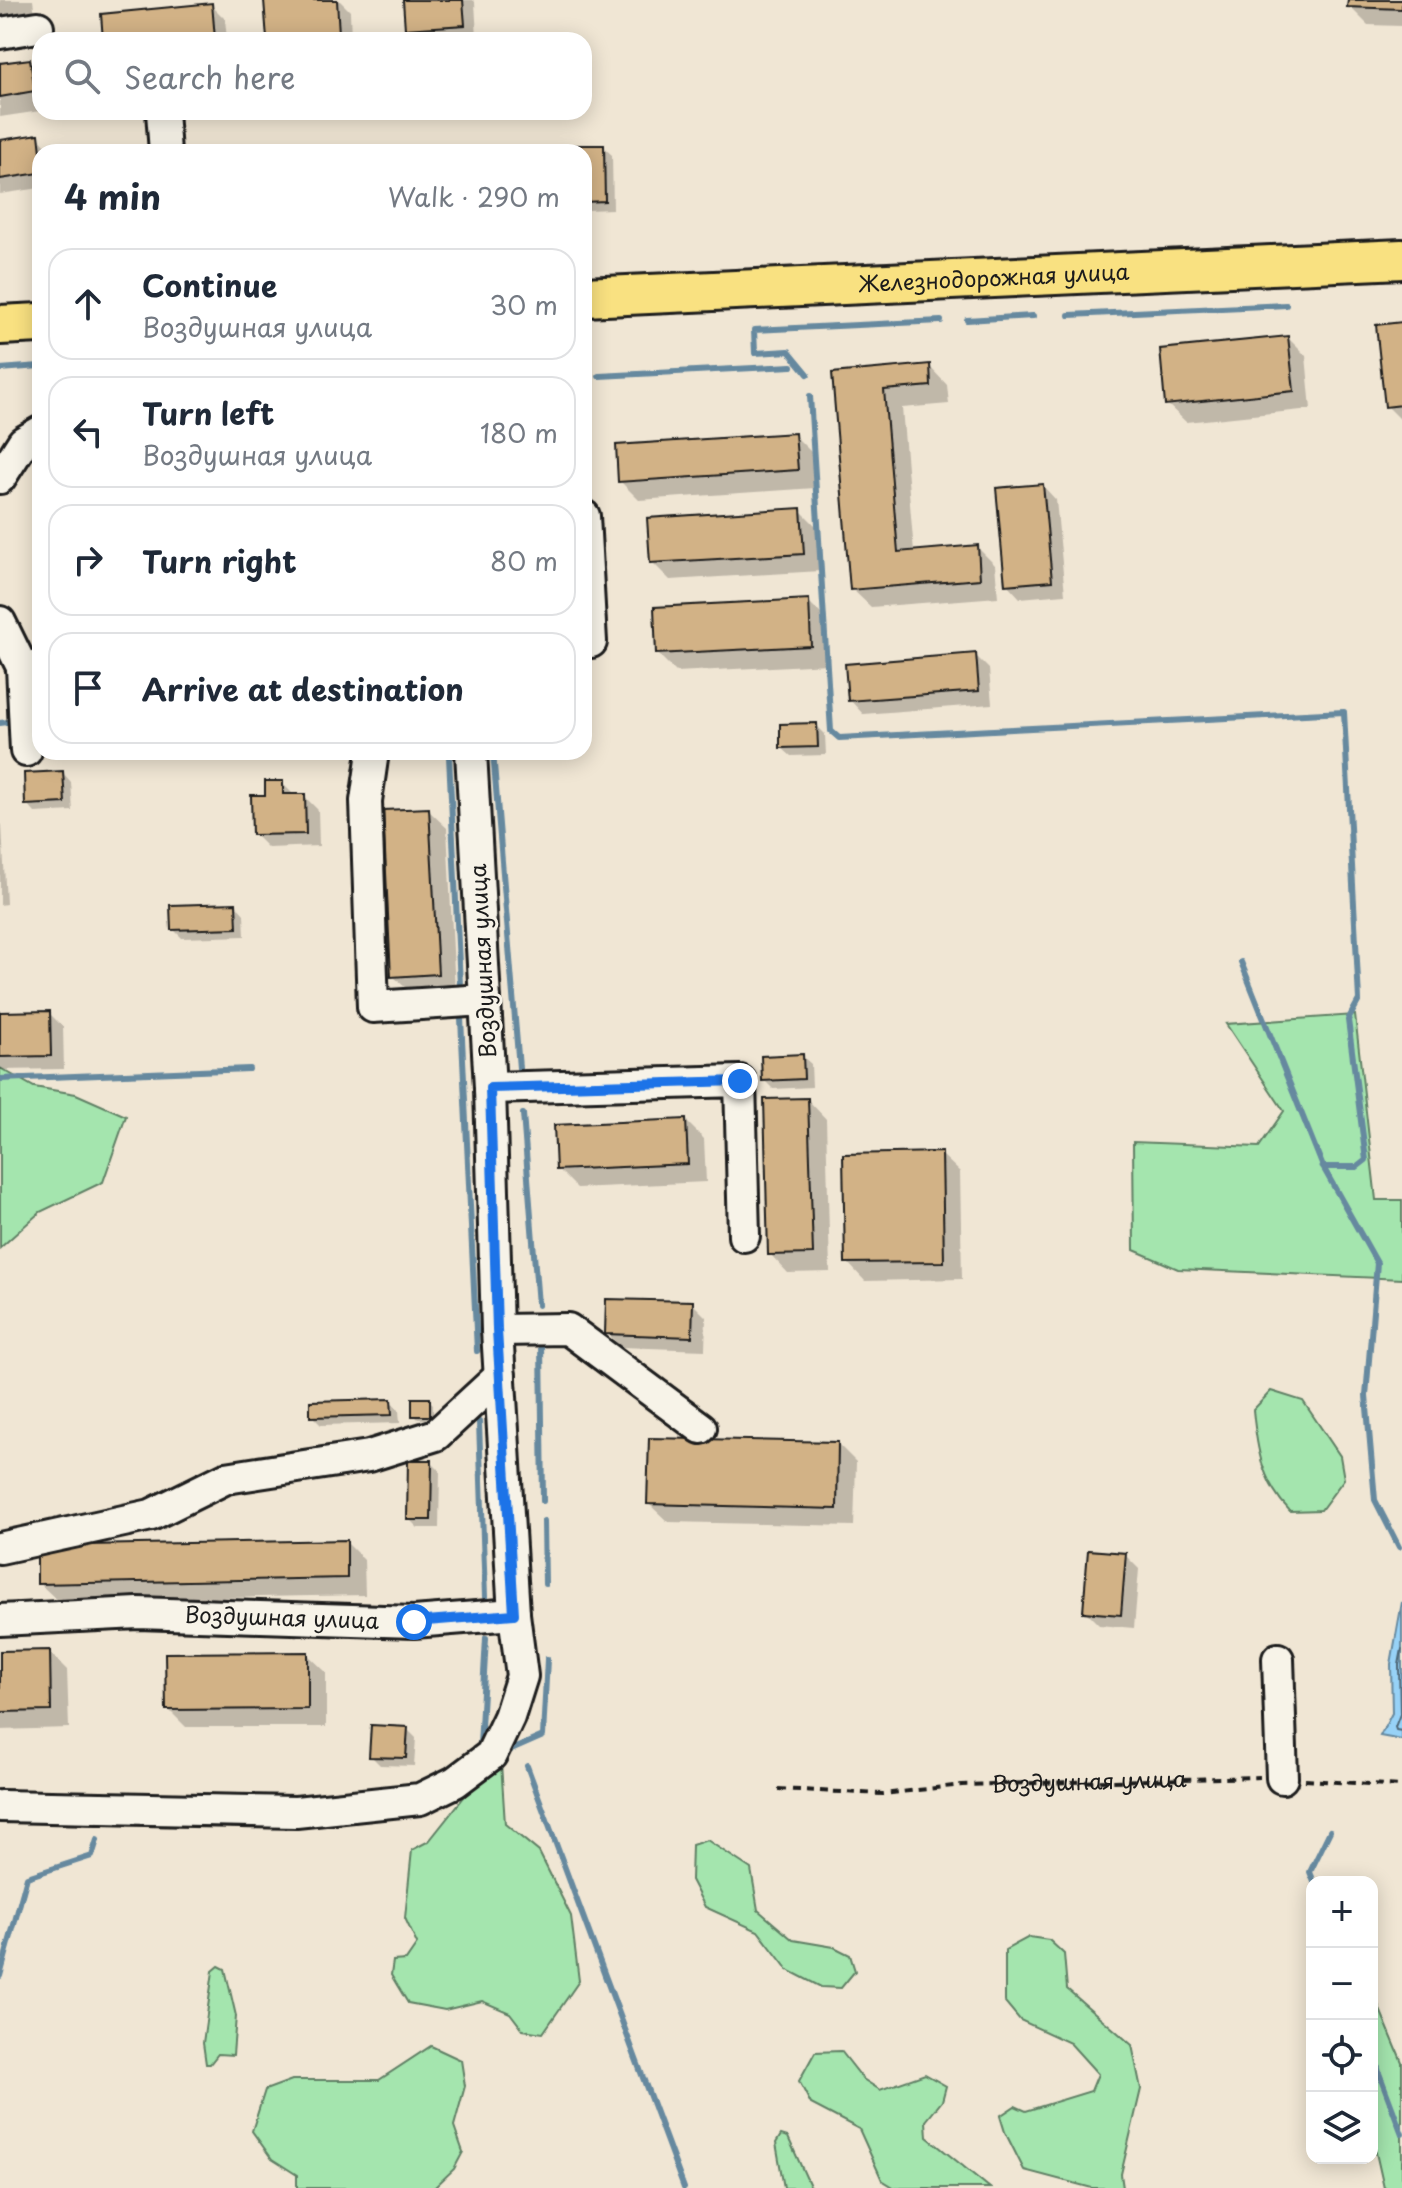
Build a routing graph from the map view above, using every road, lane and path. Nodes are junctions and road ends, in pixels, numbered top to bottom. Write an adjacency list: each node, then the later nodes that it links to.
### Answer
1 (38, 27): 2 (street)
2 (0, 33)
3 (163, 120): 4 (street)
4 (164, 144)
5 (1402, 259): 6 (main road, Железнодорожная улица)
6 (592, 297)
7 (32, 323): 8 (main road)
8 (0, 325)
9 (32, 437): 10 (street)
10 (0, 478)
11 (0, 622): 12 (street)
12 (31, 667): 13 (street)
13 (22, 752)
14 (372, 760): 16 (street)
15 (471, 760): 16 (street, Воздушная улица)
16 (485, 1000): 17 (street, Воздушная улица)
17 (490, 1088): 18 (street); 19 (street, Воздушная улица)
18 (744, 1236)
19 (497, 1330): 20 (street, Воздушная улица); 21 (street)
20 (500, 1376): 22 (street); 23 (street, Воздушная улица)
21 (701, 1428)
22 (0, 1548)
23 (514, 1614): 24 (street, Воздушная улица); 29 (street)
24 (0, 1620)
25 (1278, 1659): 26 (street)
26 (1282, 1778): 27 (path, Воздушная улица); 28 (path, Воздушная улица)
27 (1402, 1786)
28 (778, 1789)
29 (0, 1806)

